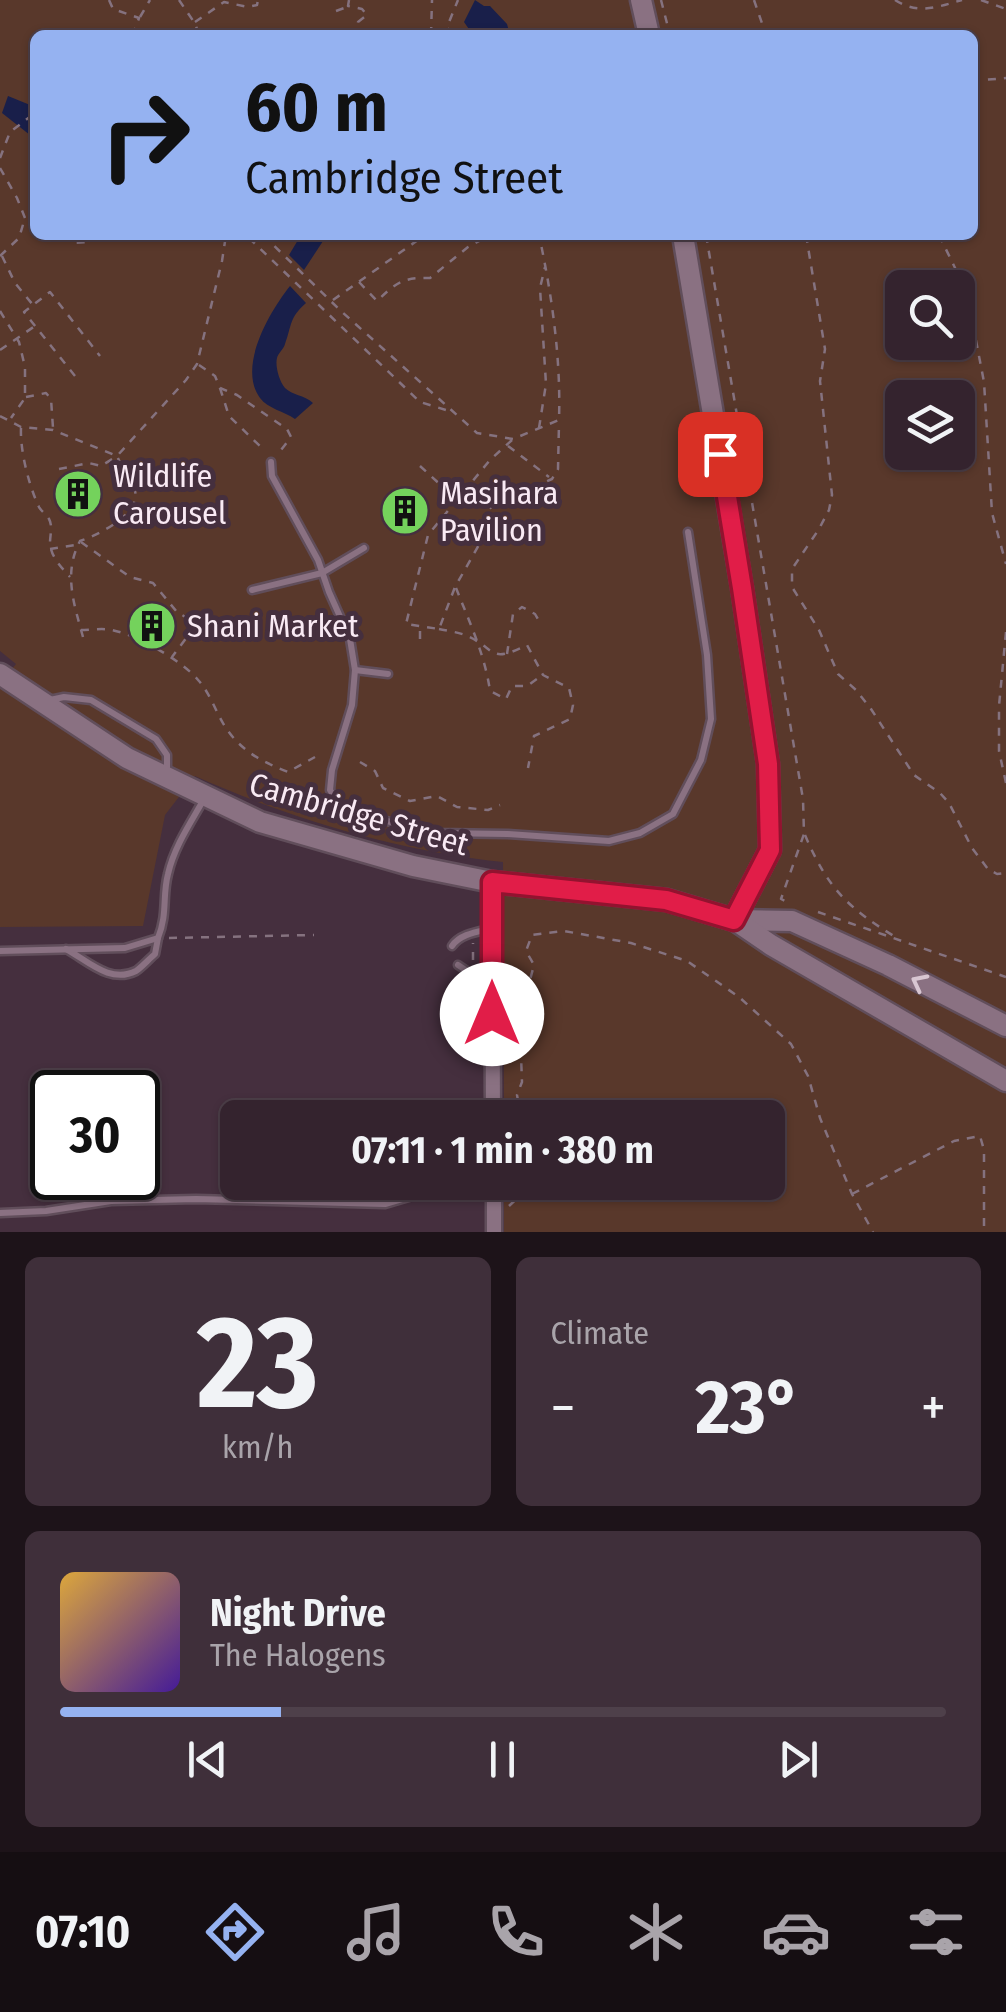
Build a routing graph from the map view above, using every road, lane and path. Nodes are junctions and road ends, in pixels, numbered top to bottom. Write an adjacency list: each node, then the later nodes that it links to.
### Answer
1 (109, 0): 17 (path)
2 (150, 0): 17 (path)
3 (179, 0): 18 (path)
4 (258, 0): 18 (path)
5 (349, 0): 14 (path)
6 (432, 0): 22 (path)
7 (458, 0): 23 (path)
8 (641, 0): 24 (street)
9 (661, 0): 25 (path)
10 (754, 0): 26 (path)
11 (895, 0): 12 (path)
12 (962, 0)
13 (981, 0): 15 (path)
14 (348, 6): 16 (path); 21 (path)
15 (1006, 9)
16 (336, 11)
17 (139, 18): 19 (path)
18 (195, 22): 20 (path)
19 (134, 30)
20 (197, 30)
21 (359, 30)
22 (431, 30)
23 (448, 30)
24 (649, 30)
25 (669, 30)
26 (764, 30)
27 (1006, 78): 28 (path)
28 (978, 80)
29 (30, 117): 30 (path)
30 (0, 158)
31 (0, 168): 32 (path)
32 (24, 218): 33 (path); 44 (path)
33 (30, 218)
34 (225, 240): 58 (path)
35 (255, 240): 64 (path)
36 (268, 240): 47 (path)
37 (418, 240): 46 (path)
38 (481, 240): 46 (path)
39 (540, 240): 45 (path)
40 (684, 240): 115 (street)
41 (707, 240): 110 (path)
42 (807, 240): 111 (path)
43 (941, 240): 83 (path)
44 (1, 256): 48 (path)
45 (546, 266): 50 (path); 51 (path)
46 (359, 282): 47 (path)
47 (332, 301): 64 (path)
48 (33, 305): 52 (path); 57 (path)
49 (0, 311): 55 (path)
50 (552, 315): 51 (path); 53 (path)
51 (542, 318): 54 (path)
52 (35, 326): 55 (path); 61 (path)
53 (554, 335): 54 (path); 60 (path)
54 (543, 338): 59 (path)
55 (17, 340): 56 (path); 63 (path)
56 (0, 350)
57 (100, 356)
58 (197, 364): 62 (path); 73 (path)
59 (544, 371): 60 (path); 69 (path)
60 (558, 371): 67 (path)
61 (75, 376)
62 (220, 388): 74 (path); 74 (path)
63 (25, 398): 66 (path); 70 (path)
64 (450, 411): 71 (path)
65 (0, 416): 66 (path)
66 (10, 419): 68 (path)
67 (558, 420): 69 (path); 77 (path)
68 (21, 427): 70 (path); 81 (path)
69 (539, 428): 71 (path)
70 (53, 430): 73 (path)
71 (513, 439): 72 (path)
72 (507, 445): 77 (path); 78 (path)
73 (117, 456): 76 (path); 80 (path)
74 (271, 462): 84 (lane)
75 (420, 466): 78 (path)
76 (59, 469)
77 (552, 479): 86 (path)
78 (457, 500): 89 (path)
79 (688, 532): 98 (lane)
80 (79, 543): 81 (path); 85 (path); 97 (path)
81 (50, 548): 85 (path)
82 (364, 548): 84 (lane)
83 (1006, 564)
84 (322, 573): 87 (lane); 98 (lane)
85 (71, 578): 91 (path)
86 (455, 587): 90 (path); 95 (path)
87 (252, 590)
88 (539, 620): 96 (path)
89 (420, 628): 90 (path); 94 (path)
90 (440, 629): 95 (path)
91 (81, 630): 93 (path); 97 (path)
92 (1006, 632): 107 (path)
93 (83, 637)
94 (420, 640)
95 (478, 644): 96 (path); 101 (path)
96 (507, 655): 101 (path)
97 (170, 659): 103 (path)
98 (355, 670): 100 (lane)
99 (0, 674): 102 (street, Cambridge Street)
100 (388, 674)
101 (542, 675): 105 (path)
102 (41, 702): 106 (street, Cambridge Street); 106 (lane)
103 (316, 757)
104 (360, 762): 109 (path)
105 (528, 768)
106 (167, 778): 108 (street, Cambridge Street)
107 (1006, 783)
108 (205, 796): 112 (street, Cambridge Street); 118 (lane)
109 (500, 805)
110 (804, 834): 113 (path); 119 (path)
111 (1006, 873)
112 (492, 882): 115 (street, Cambridge Street); 116 (street)
113 (798, 906)
114 (816, 912): 119 (path)
115 (734, 920): 128 (street, Cambridge Street, one-way to 115); 129 (street, Cambridge Street)
116 (491, 928): 121 (lane); 127 (street)
117 (314, 935): 118 (path)
118 (158, 938): 122 (lane); 122 (lane)
119 (902, 941): 126 (path)
120 (473, 942): 125 (path)
121 (452, 946)
122 (65, 949): 123 (lane)
123 (0, 951)
124 (458, 965): 127 (lane)
125 (473, 972)
126 (1006, 977)
127 (492, 980): 130 (street)
128 (1006, 1026)
129 (1006, 1080)
130 (493, 1100)
131 (518, 1100): 132 (path)
132 (852, 1194): 141 (path); 142 (path)
133 (220, 1200): 139 (lane)
134 (234, 1200): 135 (lane)
135 (398, 1200)
136 (494, 1200): 140 (street)
137 (515, 1200): 138 (path)
138 (507, 1207)
139 (0, 1213)
140 (494, 1232)
141 (874, 1232)
142 (984, 1232)

